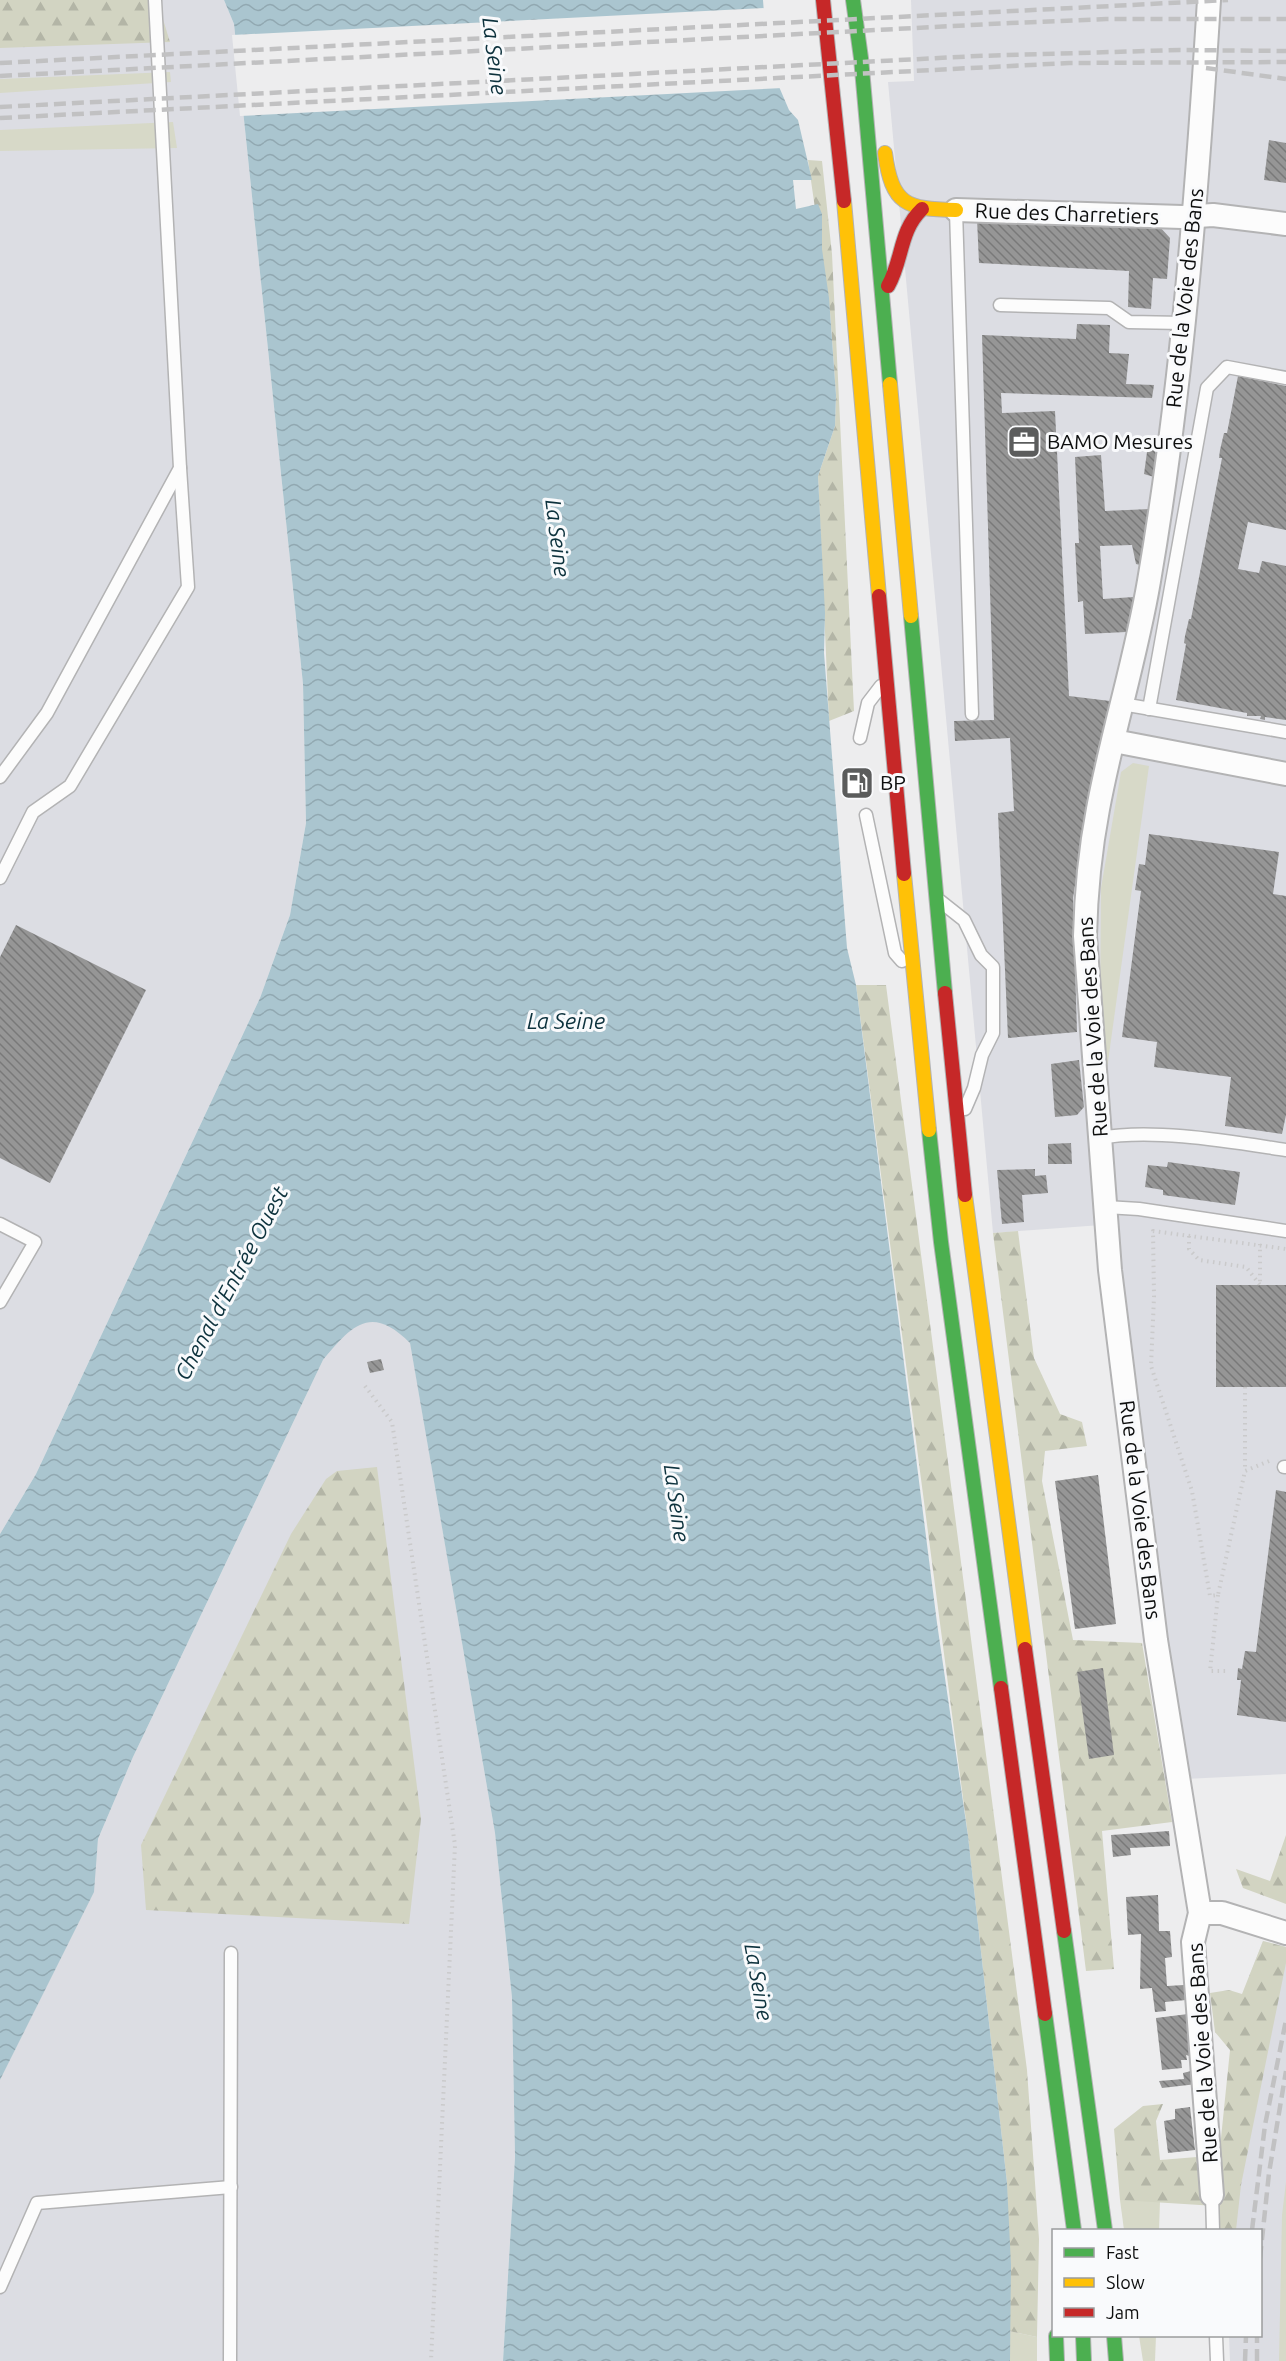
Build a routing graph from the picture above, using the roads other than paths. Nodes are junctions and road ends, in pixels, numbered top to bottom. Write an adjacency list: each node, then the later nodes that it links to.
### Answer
1 (155, 0): 16 (lane)
2 (823, 0): 17 (main road)
3 (853, 0): 5 (main road)
4 (1209, 0): 10 (street, Rue de la Voie des Bans)
5 (861, 58): 6 (main road); 12 (main road)
6 (879, 86)
7 (884, 140): 8 (main road)
8 (922, 209): 9 (main road); 12 (main road)
9 (956, 210): 10 (street, Rue des Charretiers); 20 (lane)
10 (1194, 216): 11 (street, Rue des Charretiers); 14 (street, Rue de la Voie des Bans)
11 (1286, 224)
12 (881, 294): 28 (main road)
13 (1000, 305): 14 (lane)
14 (1183, 323): 18 (street, Rue de la Voie des Bans)
15 (1286, 378): 19 (lane)
16 (180, 468): 25 (lane); 27 (lane)
17 (887, 678): 22 (lane); 29 (main road)
18 (1122, 704): 19 (lane); 23 (street, Rue de la Voie des Bans)
19 (1149, 709): 21 (lane)
20 (972, 714)
21 (1286, 732)
22 (860, 738)
23 (1114, 741): 24 (street); 31 (street, Rue de la Voie des Bans)
24 (1286, 774)
25 (0, 777)
26 (866, 814): 29 (lane)
27 (0, 878)
28 (936, 899): 30 (main road); 30 (lane)
29 (913, 973): 40 (main road)
30 (957, 1126): 45 (main road)
31 (1100, 1138): 32 (lane); 33 (street, Rue de la Voie des Bans)
32 (1286, 1150)
33 (1106, 1207): 35 (lane); 37 (street, Rue de la Voie des Bans)
34 (0, 1224): 36 (lane)
35 (1286, 1231)
36 (0, 1302)
37 (1200, 1913): 38 (street, Rue de la Voie des Bans); 43 (street, Rue de la Voie des Bans)
38 (1286, 1933)
39 (231, 1953): 42 (lane)
40 (1064, 2152): 41 (main road); 44 (main road)
41 (1053, 2184)
42 (231, 2187): 47 (lane); 53 (lane)
43 (1212, 2194): 46 (lane)
44 (1074, 2229)
45 (1105, 2229)
46 (1213, 2229)
47 (0, 2287)
48 (1056, 2337): 54 (main road)
49 (1083, 2337): 55 (main road)
50 (1114, 2337): 52 (main road)
51 (1216, 2337): 56 (lane)
52 (1117, 2360)
53 (230, 2361)
54 (1057, 2361)
55 (1084, 2361)
56 (1217, 2361)

